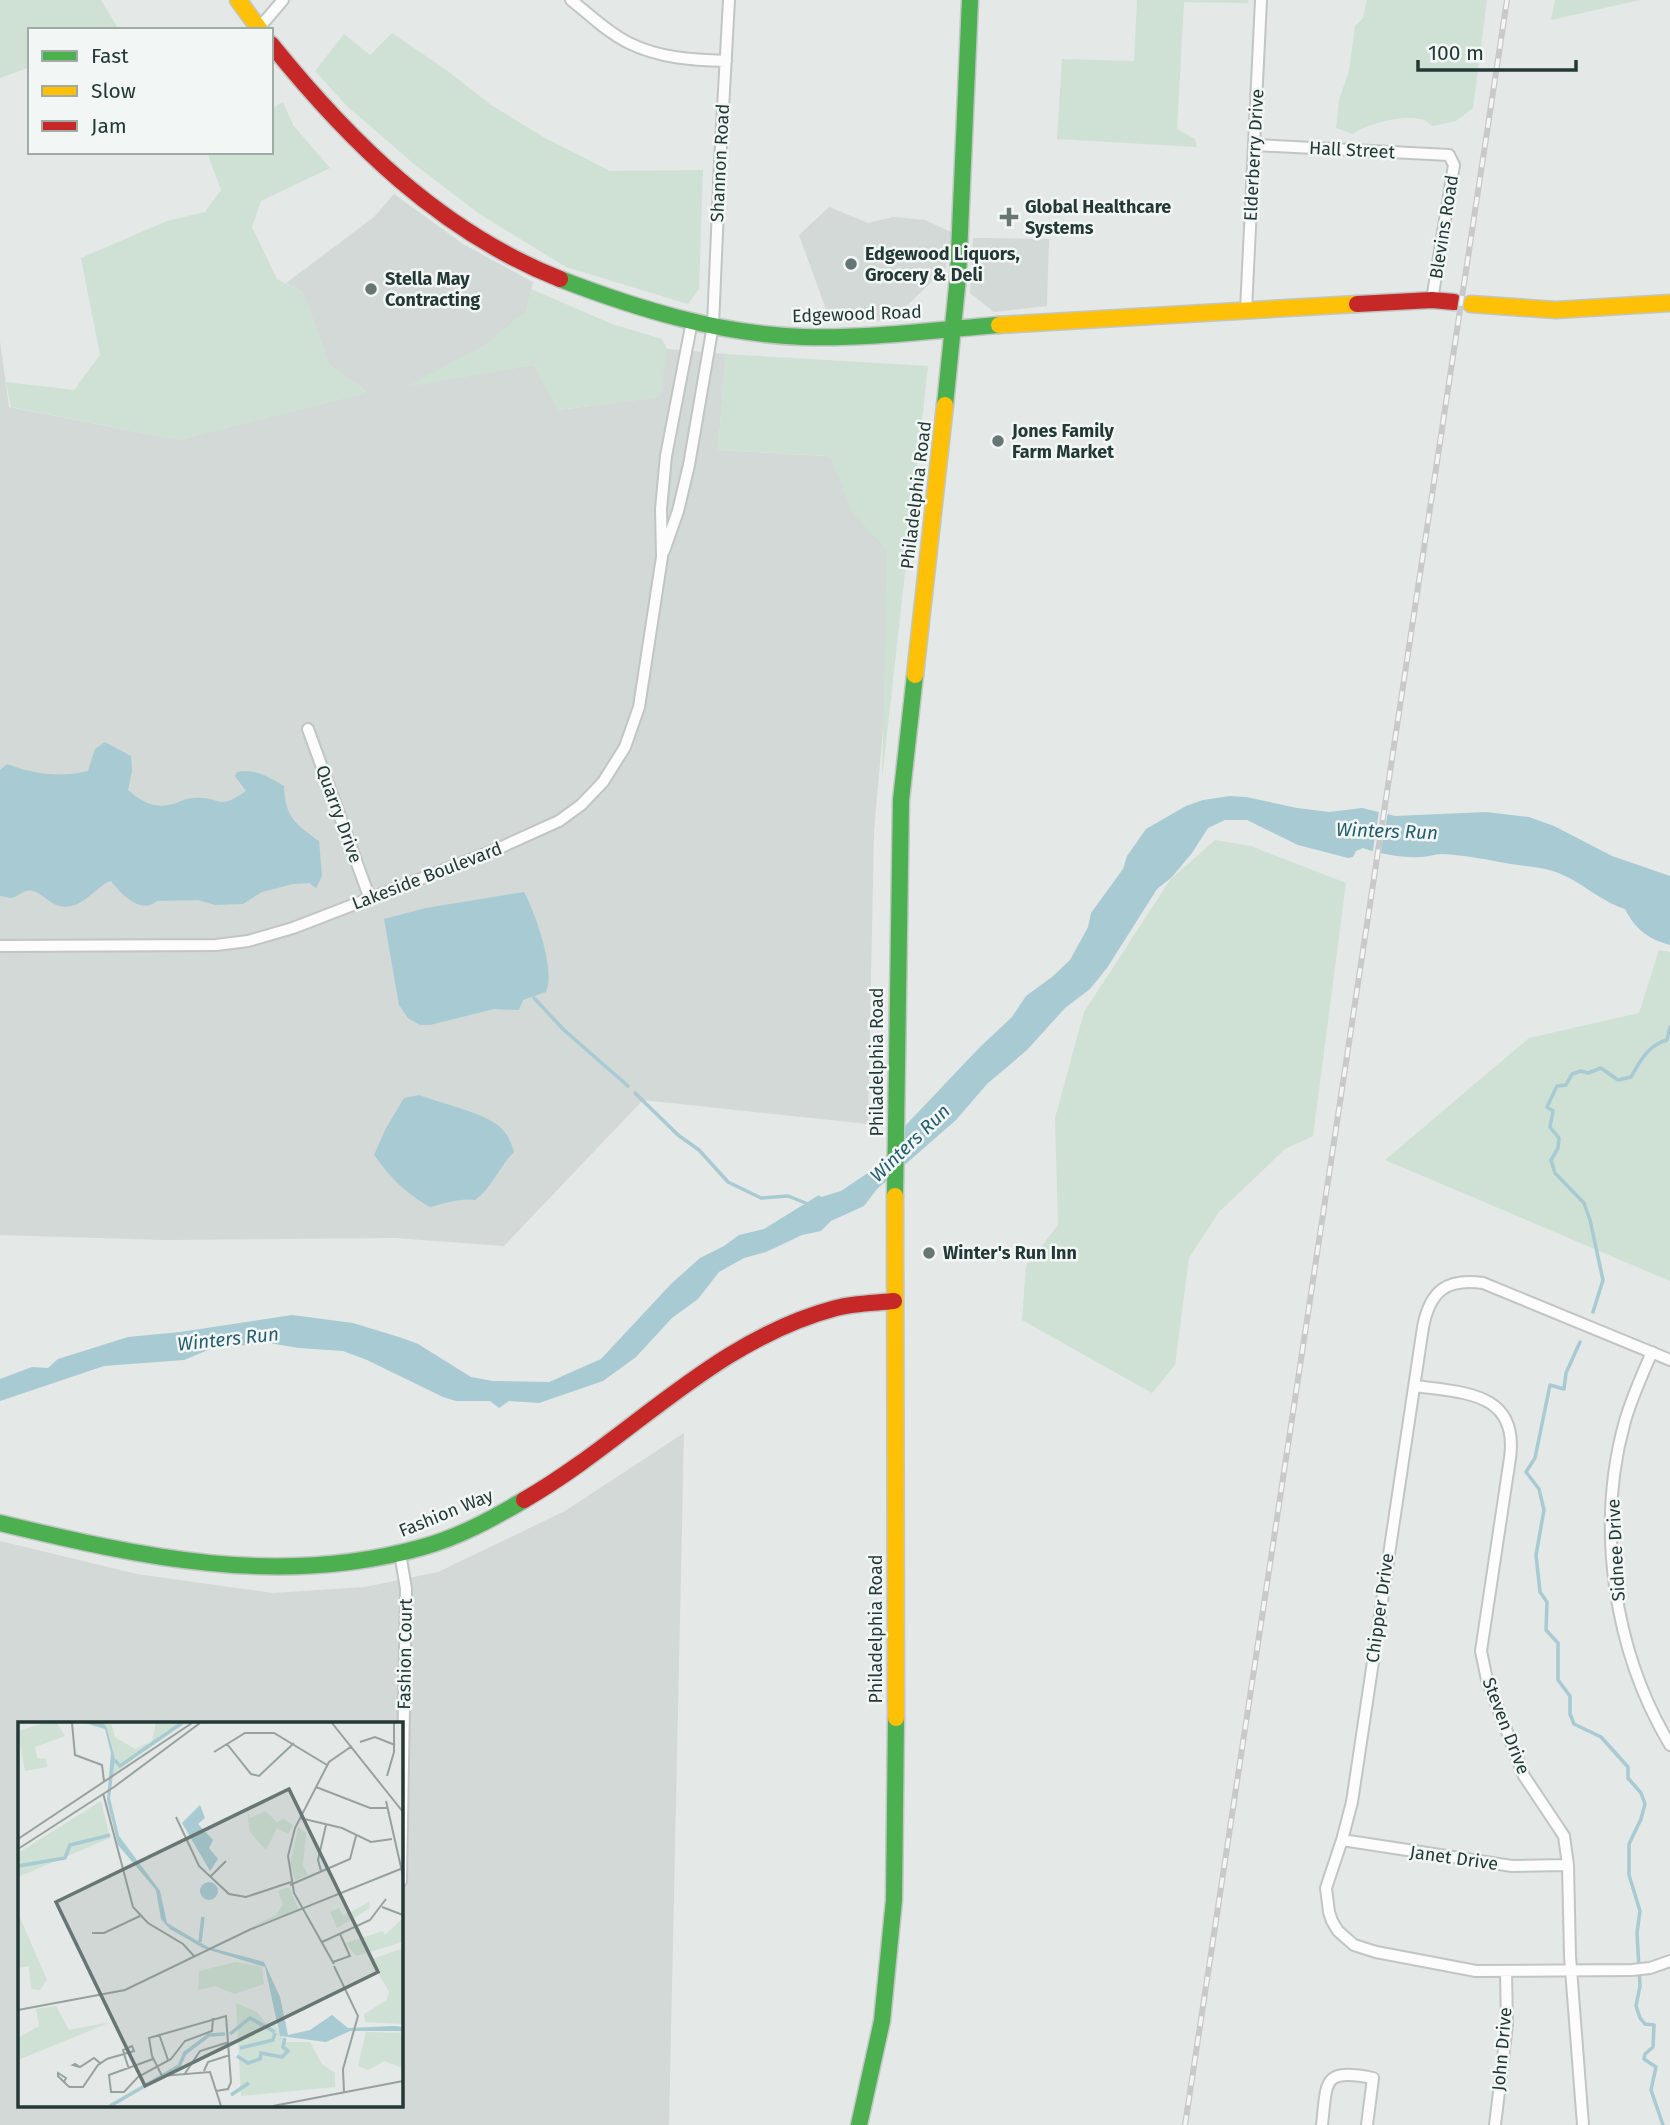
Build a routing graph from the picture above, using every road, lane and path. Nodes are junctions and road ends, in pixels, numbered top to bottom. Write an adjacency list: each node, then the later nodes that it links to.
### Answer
1 (238, 0): 7 (street)
2 (283, 0): 8 (street)
3 (571, 0): 10 (street)
4 (729, 0): 10 (street, Shannon Road)
5 (970, 0): 18 (street, Philadelphia Road)
6 (1261, 0): 11 (street, Elderberry Drive)
7 (258, 28)
8 (260, 28)
9 (273, 47): 16 (street, Edgewood Road)
10 (726, 61): 17 (street, Shannon Road)
11 (1255, 145): 12 (street, Hall Street); 15 (street, Elderberry Drive)
12 (1449, 155): 13 (street, Blevins Road)
13 (1432, 300): 14 (street, Edgewood Road); 15 (street, Edgewood Road)
14 (1670, 303)
15 (1246, 310): 18 (street, Edgewood Road)
16 (692, 321): 17 (street, Edgewood Road); 19 (street, Lakeside Boulevard)
17 (713, 325): 18 (street, Edgewood Road); 19 (street, Lakeside Boulevard)
18 (954, 329): 23 (street, Philadelphia Road)
19 (662, 557): 21 (street, Lakeside Boulevard)
20 (308, 729): 21 (street, Quarry Drive)
21 (370, 898): 22 (street, Lakeside Boulevard)
22 (0, 946)
23 (894, 1301): 28 (street, Fashion Way); 36 (street, Philadelphia Road)
24 (1652, 1352): 25 (street, Chipper Drive); 26 (street, Chipper Drive); 29 (street, Sidnee Drive)
25 (1670, 1360)
26 (1416, 1386): 31 (street, Chipper Drive); 32 (street, Steven Drive)
27 (0, 1523): 28 (street, Fashion Way)
28 (400, 1553): 30 (street, Fashion Court)
29 (1670, 1745)
30 (402, 1823)
31 (1342, 1840): 32 (street, Janet Drive); 34 (street, Chipper Drive)
32 (1567, 1865): 35 (street, Steven Drive)
33 (1670, 1961): 35 (street, Chipper Drive)
34 (1506, 1972): 35 (street, Chipper Drive); 39 (street, John Drive)
35 (1571, 1972): 40 (street, Steven Drive)
36 (859, 2125)
37 (1322, 2125): 38 (street)
38 (1367, 2125)
39 (1495, 2125)
40 (1583, 2125)

